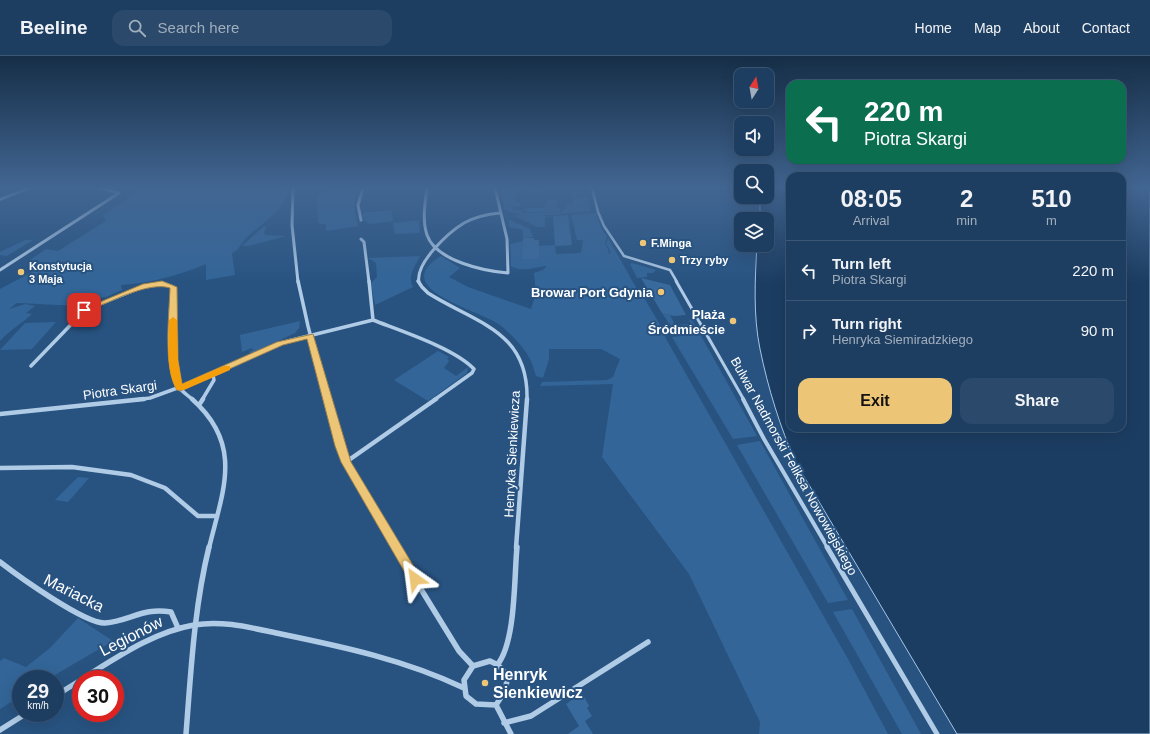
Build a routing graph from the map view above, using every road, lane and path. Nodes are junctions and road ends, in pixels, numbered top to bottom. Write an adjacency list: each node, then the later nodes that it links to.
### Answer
1 (78, 220): 10 (street)
2 (292, 220): 13 (street)
3 (425, 220): 8 (street)
4 (474, 220): 8 (street)
5 (502, 220): 8 (street)
6 (601, 220): 36 (street, Bulwar Nadmorski Feliksa Nowowiejskiego)
7 (361, 239): 12 (street)
8 (437, 248): 26 (street, Henryka Sienkiewicza)
9 (0, 265): 10 (street)
10 (7, 266): 11 (street)
11 (0, 270)
12 (373, 320): 13 (street, Piotra Skargi); 19 (street)
13 (310, 336): 15 (street, Piotra Skargi); 19 (street)
14 (31, 366): 16 (street)
15 (213, 375): 16 (street, Piotra Skargi); 17 (street)
16 (180, 388): 17 (street); 18 (street, Piotra Skargi)
17 (199, 404): 21 (street)
18 (0, 414)
19 (346, 462): 27 (street)
20 (0, 468): 21 (street)
21 (217, 516): 23 (street)
22 (0, 562): 24 (street, Mariacka)
23 (195, 624): 24 (street, Legionów); 29 (street, Legionów); 34 (street)
24 (178, 628): 28 (street, Legionów)
25 (648, 642): 32 (street)
26 (498, 664): 27 (street); 30 (street)
27 (473, 666): 29 (street)
28 (97, 670)
29 (464, 688): 30 (street)
30 (496, 705): 32 (street)
31 (13, 722): 33 (street)
32 (504, 723): 35 (street)
33 (0, 730)
34 (186, 734)
35 (511, 734)
36 (937, 734)

